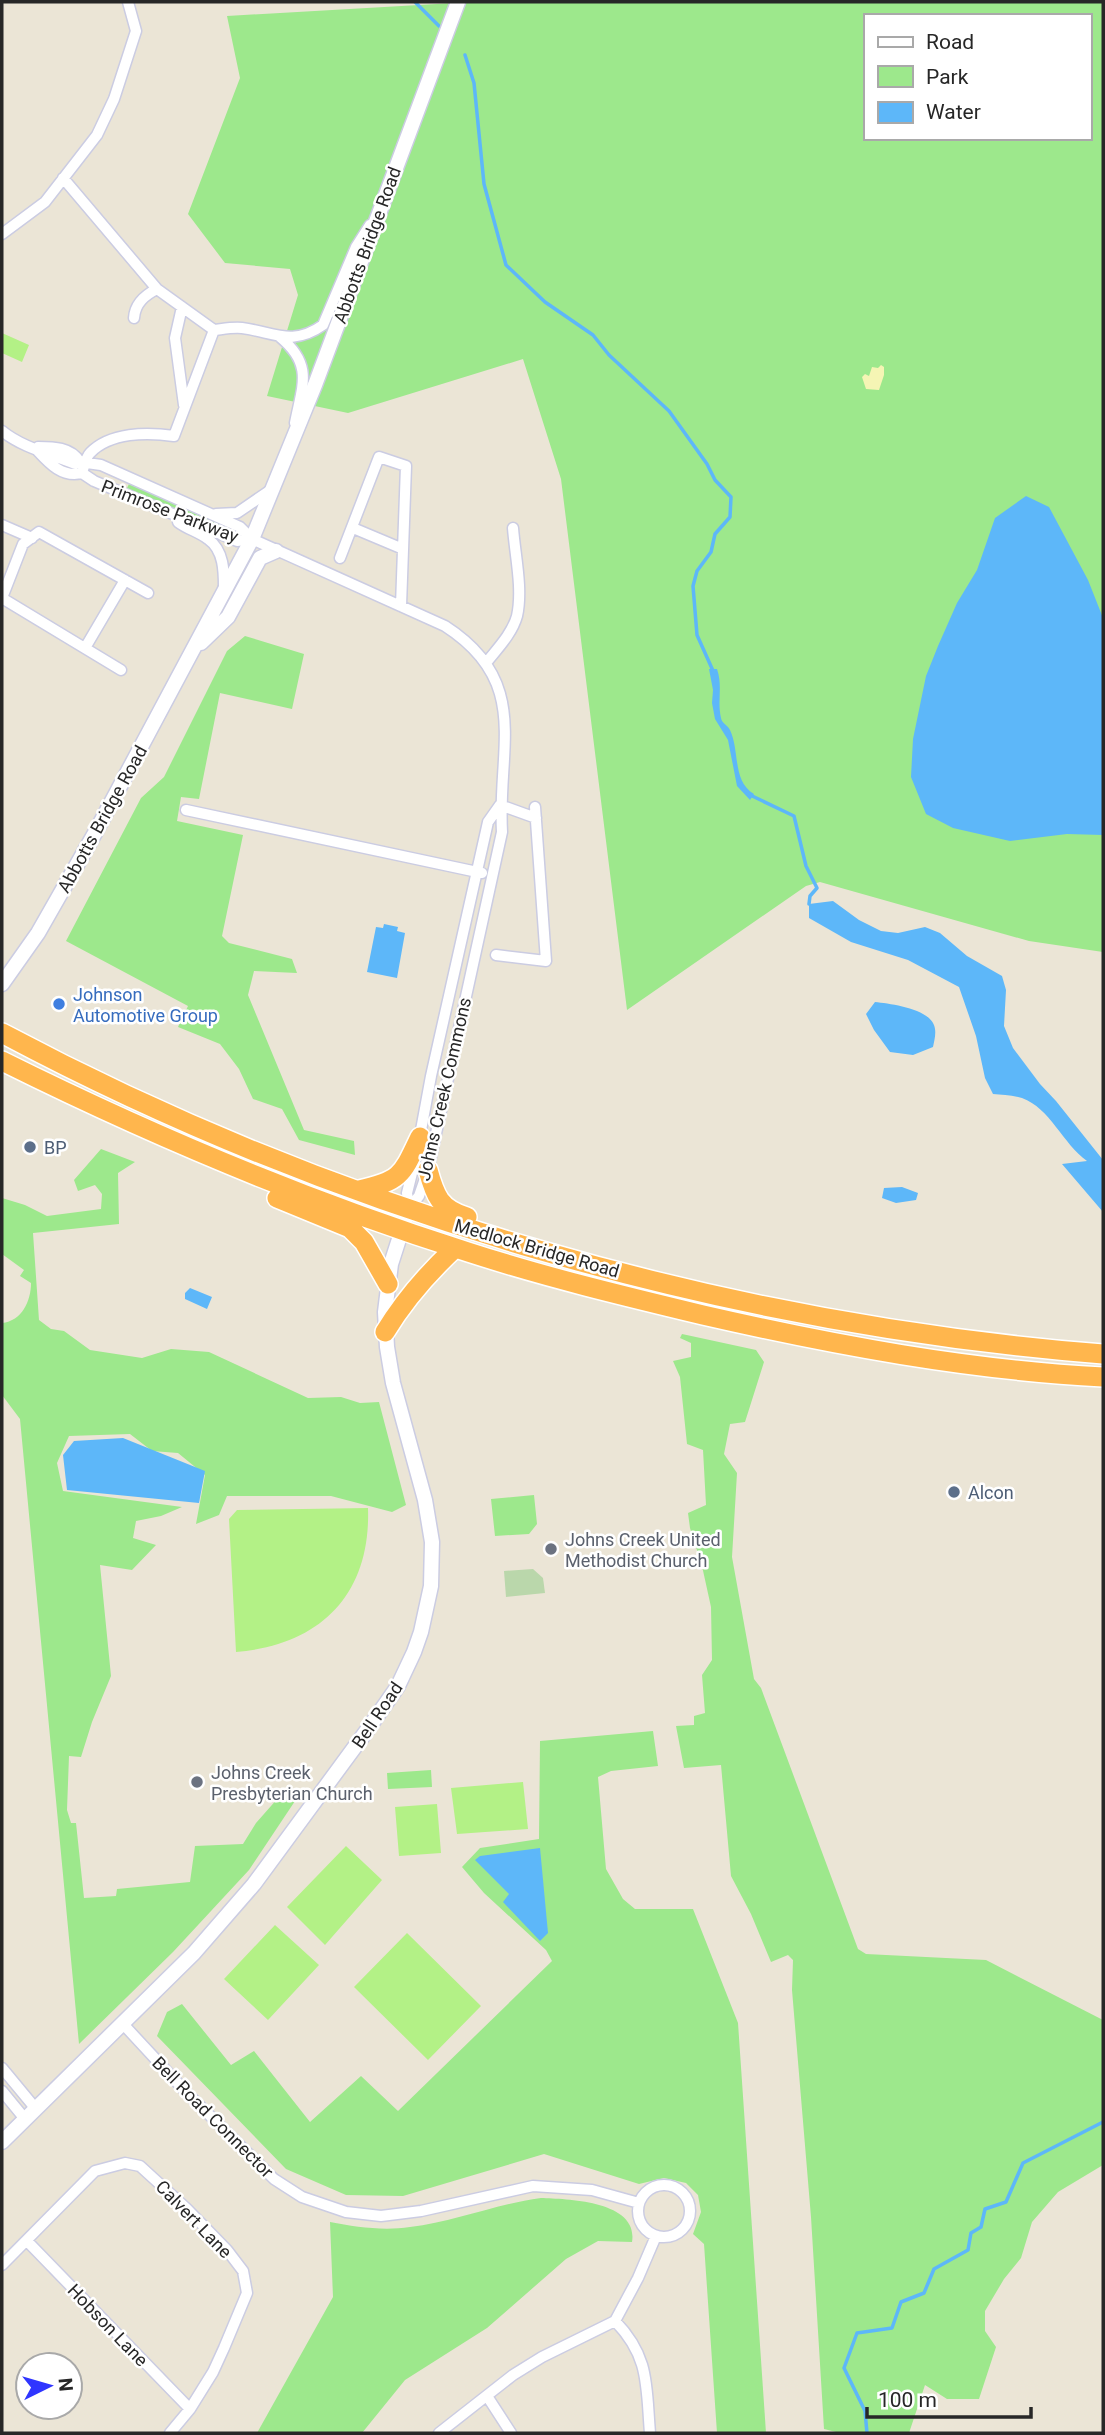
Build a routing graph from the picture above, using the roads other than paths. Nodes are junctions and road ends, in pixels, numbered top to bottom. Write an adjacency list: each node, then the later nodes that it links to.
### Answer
1 (128, 2): 3 (street)
2 (458, 2): 4 (main road, Abbotts Bridge Road)
3 (63, 178): 5 (street); 6 (street)
4 (378, 214): 10 (street); 13 (main road, Abbotts Bridge Road)
5 (2, 234)
6 (157, 289): 7 (street); 8 (street)
7 (181, 307): 9 (street); 11 (street)
8 (134, 318)
9 (214, 330): 10 (street); 11 (street)
10 (280, 337): 13 (street)
11 (185, 408): 15 (street)
12 (2, 431): 14 (street, Primrose Parkway)
13 (293, 441): 17 (main road, Abbotts Bridge Road)
14 (35, 448): 15 (street, Primrose Parkway); 15 (street, Primrose Parkway)
15 (82, 466): 16 (street, Primrose Parkway); 18 (street, Primrose Parkway)
16 (125, 476): 18 (street); 20 (street, Primrose Parkway)
17 (274, 487): 20 (street); 25 (main road, Abbotts Bridge Road)
18 (119, 491): 19 (street, Primrose Parkway)
19 (169, 512): 25 (street, Primrose Parkway); 31 (street)
20 (208, 513): 25 (street, Primrose Parkway)
21 (2, 525): 24 (street)
22 (353, 528): 26 (street); 26 (street); 28 (street)
23 (513, 528): 36 (street)
24 (32, 538): 29 (street); 32 (street)
25 (252, 539): 27 (street, Johns Creek Commons); 31 (main road, Abbotts Bridge Road)
26 (403, 549): 33 (street)
27 (276, 551): 33 (street, Johns Creek Commons); 35 (main road, Abbotts Bridge Road)
28 (340, 558)
29 (125, 580): 30 (street); 34 (street)
30 (148, 593)
31 (224, 593): 35 (main road, Abbotts Bridge Road)
32 (2, 598): 34 (street)
33 (401, 606): 36 (street, Johns Creek Commons)
34 (85, 648): 37 (street)
35 (194, 648): 47 (main road, Abbotts Bridge Road)
36 (486, 663): 38 (street, Johns Creek Commons)
37 (121, 670)
38 (500, 806): 40 (street, Johns Creek Commons); 41 (street, Johns Creek Commons); 44 (street)
39 (186, 810): 40 (street)
40 (477, 872): 41 (street); 42 (street, Johns Creek Commons)
41 (492, 874): 43 (street, Johns Creek Commons)
42 (466, 920): 43 (street); 45 (street, Johns Creek Commons)
43 (482, 924): 46 (street, Johns Creek Commons)
44 (496, 955)
45 (453, 978): 46 (street); 50 (street, Johns Creek Commons)
46 (469, 982): 52 (street, Johns Creek Commons)
47 (2, 984)
48 (2, 1033): 53 (highway, Medlock Bridge Road)
49 (2, 1062): 51 (highway, Medlock Bridge Road)
50 (420, 1137): 53 (highway); 54 (street, Johns Creek Commons)
51 (223, 1162): 55 (highway, Medlock Bridge Road); 58 (highway)
52 (428, 1170): 54 (street, Johns Creek Commons); 57 (highway)
53 (359, 1190): 54 (highway, Medlock Bridge Road)
54 (409, 1209): 55 (main road, Bell Road); 57 (highway, Medlock Bridge Road)
55 (401, 1230): 56 (highway, Medlock Bridge Road); 58 (main road, Bell Road)
56 (456, 1248): 59 (highway); 61 (highway, Medlock Bridge Road)
57 (609, 1269): 60 (highway, Medlock Bridge Road)
58 (388, 1284): 59 (main road, Bell Road)
59 (385, 1332): 62 (main road, Bell Road)
60 (1103, 1354)
61 (1103, 1377)
62 (123, 2024): 65 (main road, Bell Road); 67 (street, Bell Road Connector)
63 (2, 2068): 65 (street)
64 (2, 2091): 65 (street)
65 (31, 2114): 66 (main road, Bell Road)
66 (2, 2142)
67 (639, 2203): 68 (street); 68 (street)
68 (656, 2236): 71 (street)
69 (27, 2241): 70 (street, Calvert Lane); 73 (street, Hobson Lane); 73 (street, Calvert Lane)
70 (2, 2265)
71 (615, 2321): 72 (street); 77 (street)
72 (487, 2396): 75 (street); 76 (street)
73 (190, 2409): 74 (street, Calvert Lane)
74 (170, 2433)
75 (439, 2433)
76 (510, 2433)
77 (650, 2433)

